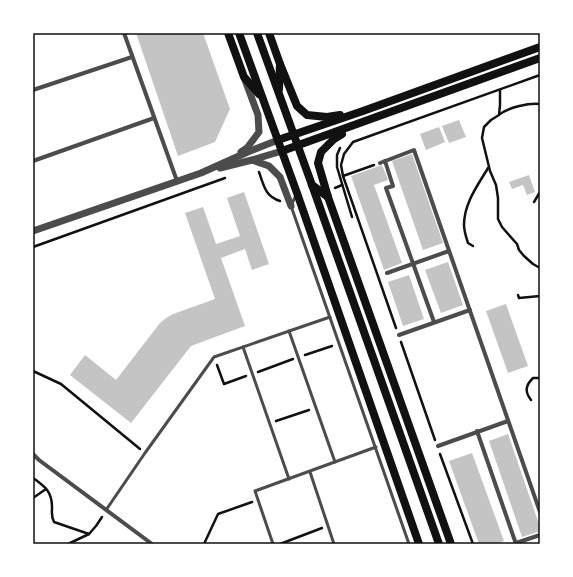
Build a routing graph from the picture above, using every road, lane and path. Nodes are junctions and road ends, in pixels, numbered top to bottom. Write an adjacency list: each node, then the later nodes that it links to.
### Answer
1 (124, 33): 7 (street)
2 (228, 33): 10 (main road)
3 (239, 33): 14 (main road)
4 (257, 33): 13 (main road)
5 (269, 33): 9 (main road)
6 (540, 47): 16 (main road)
7 (132, 57): 11 (street); 18 (street)
8 (540, 58): 19 (main road)
9 (280, 64): 13 (main road); 16 (main road)
10 (244, 77): 14 (main road); 29 (street)
11 (33, 90)
12 (500, 90): 17 (path)
13 (278, 92): 20 (main road)
14 (262, 98): 21 (main road)
15 (540, 104): 17 (path)
16 (363, 111): 20 (main road)
17 (499, 114): 28 (path)
18 (154, 118): 26 (street); 32 (street)
19 (367, 121): 23 (main road); 36 (main road)
20 (294, 135): 21 (main road); 23 (main road)
21 (278, 140): 24 (main road); 29 (street)
22 (342, 143): 39 (path)
23 (298, 146): 24 (main road); 33 (main road)
24 (282, 152): 25 (street); 35 (main road)
25 (252, 160): 29 (street); 38 (street)
26 (33, 161)
27 (382, 162): 31 (path); 43 (street); 44 (street)
28 (489, 167): 42 (path); 45 (path)
29 (201, 173): 32 (street)
30 (230, 176): 41 (path)
31 (343, 176)
32 (177, 181): 40 (street)
33 (312, 185): 36 (main road); 90 (main road)
34 (540, 192): 37 (path)
35 (297, 193): 38 (lane); 89 (main road)
36 (328, 197): 91 (main road)
37 (534, 202)
38 (291, 206): 50 (lane)
39 (352, 217)
40 (33, 231)
41 (33, 246)
42 (473, 246)
43 (449, 251): 44 (street); 49 (street)
44 (413, 264): 46 (street); 51 (street)
45 (540, 268)
46 (387, 273)
47 (518, 295): 48 (path)
48 (540, 296)
49 (470, 310): 51 (street); 63 (street)
50 (330, 317): 52 (lane); 54 (lane)
51 (434, 322): 53 (street)
52 (289, 331): 55 (lane); 57 (lane)
53 (398, 336)
54 (339, 343): 57 (path); 67 (lane)
55 (243, 347): 56 (lane); 59 (lane)
56 (214, 357): 59 (path); 68 (lane)
57 (298, 358): 59 (path); 62 (lane)
58 (33, 371): 68 (path)
59 (252, 373): 64 (lane)
60 (540, 378): 61 (path)
61 (531, 400)
62 (316, 407): 64 (path); 70 (lane)
63 (508, 421): 65 (street); 78 (street)
64 (270, 424): 73 (lane)
65 (478, 431): 66 (street); 92 (street)
66 (438, 446)
67 (376, 448): 70 (lane); 88 (lane)
68 (145, 453): 77 (lane)
69 (33, 454): 77 (street)
70 (335, 462): 71 (lane)
71 (310, 472): 73 (lane); 79 (lane)
72 (33, 478): 74 (path)
73 (289, 479): 76 (lane)
74 (46, 489): 75 (path); 80 (path)
75 (33, 498)
76 (258, 500): 84 (path); 85 (lane)
77 (105, 512): 80 (path); 83 (street)
78 (540, 512)
79 (328, 526): 86 (path); 87 (lane)
80 (90, 534): 82 (path)
81 (540, 535): 92 (street)
82 (68, 544)
83 (152, 544)
84 (204, 544)
85 (273, 544)
86 (279, 544)
87 (334, 544)
88 (409, 544)
89 (419, 544)
90 (439, 544)
91 (451, 544)
92 (516, 544)

